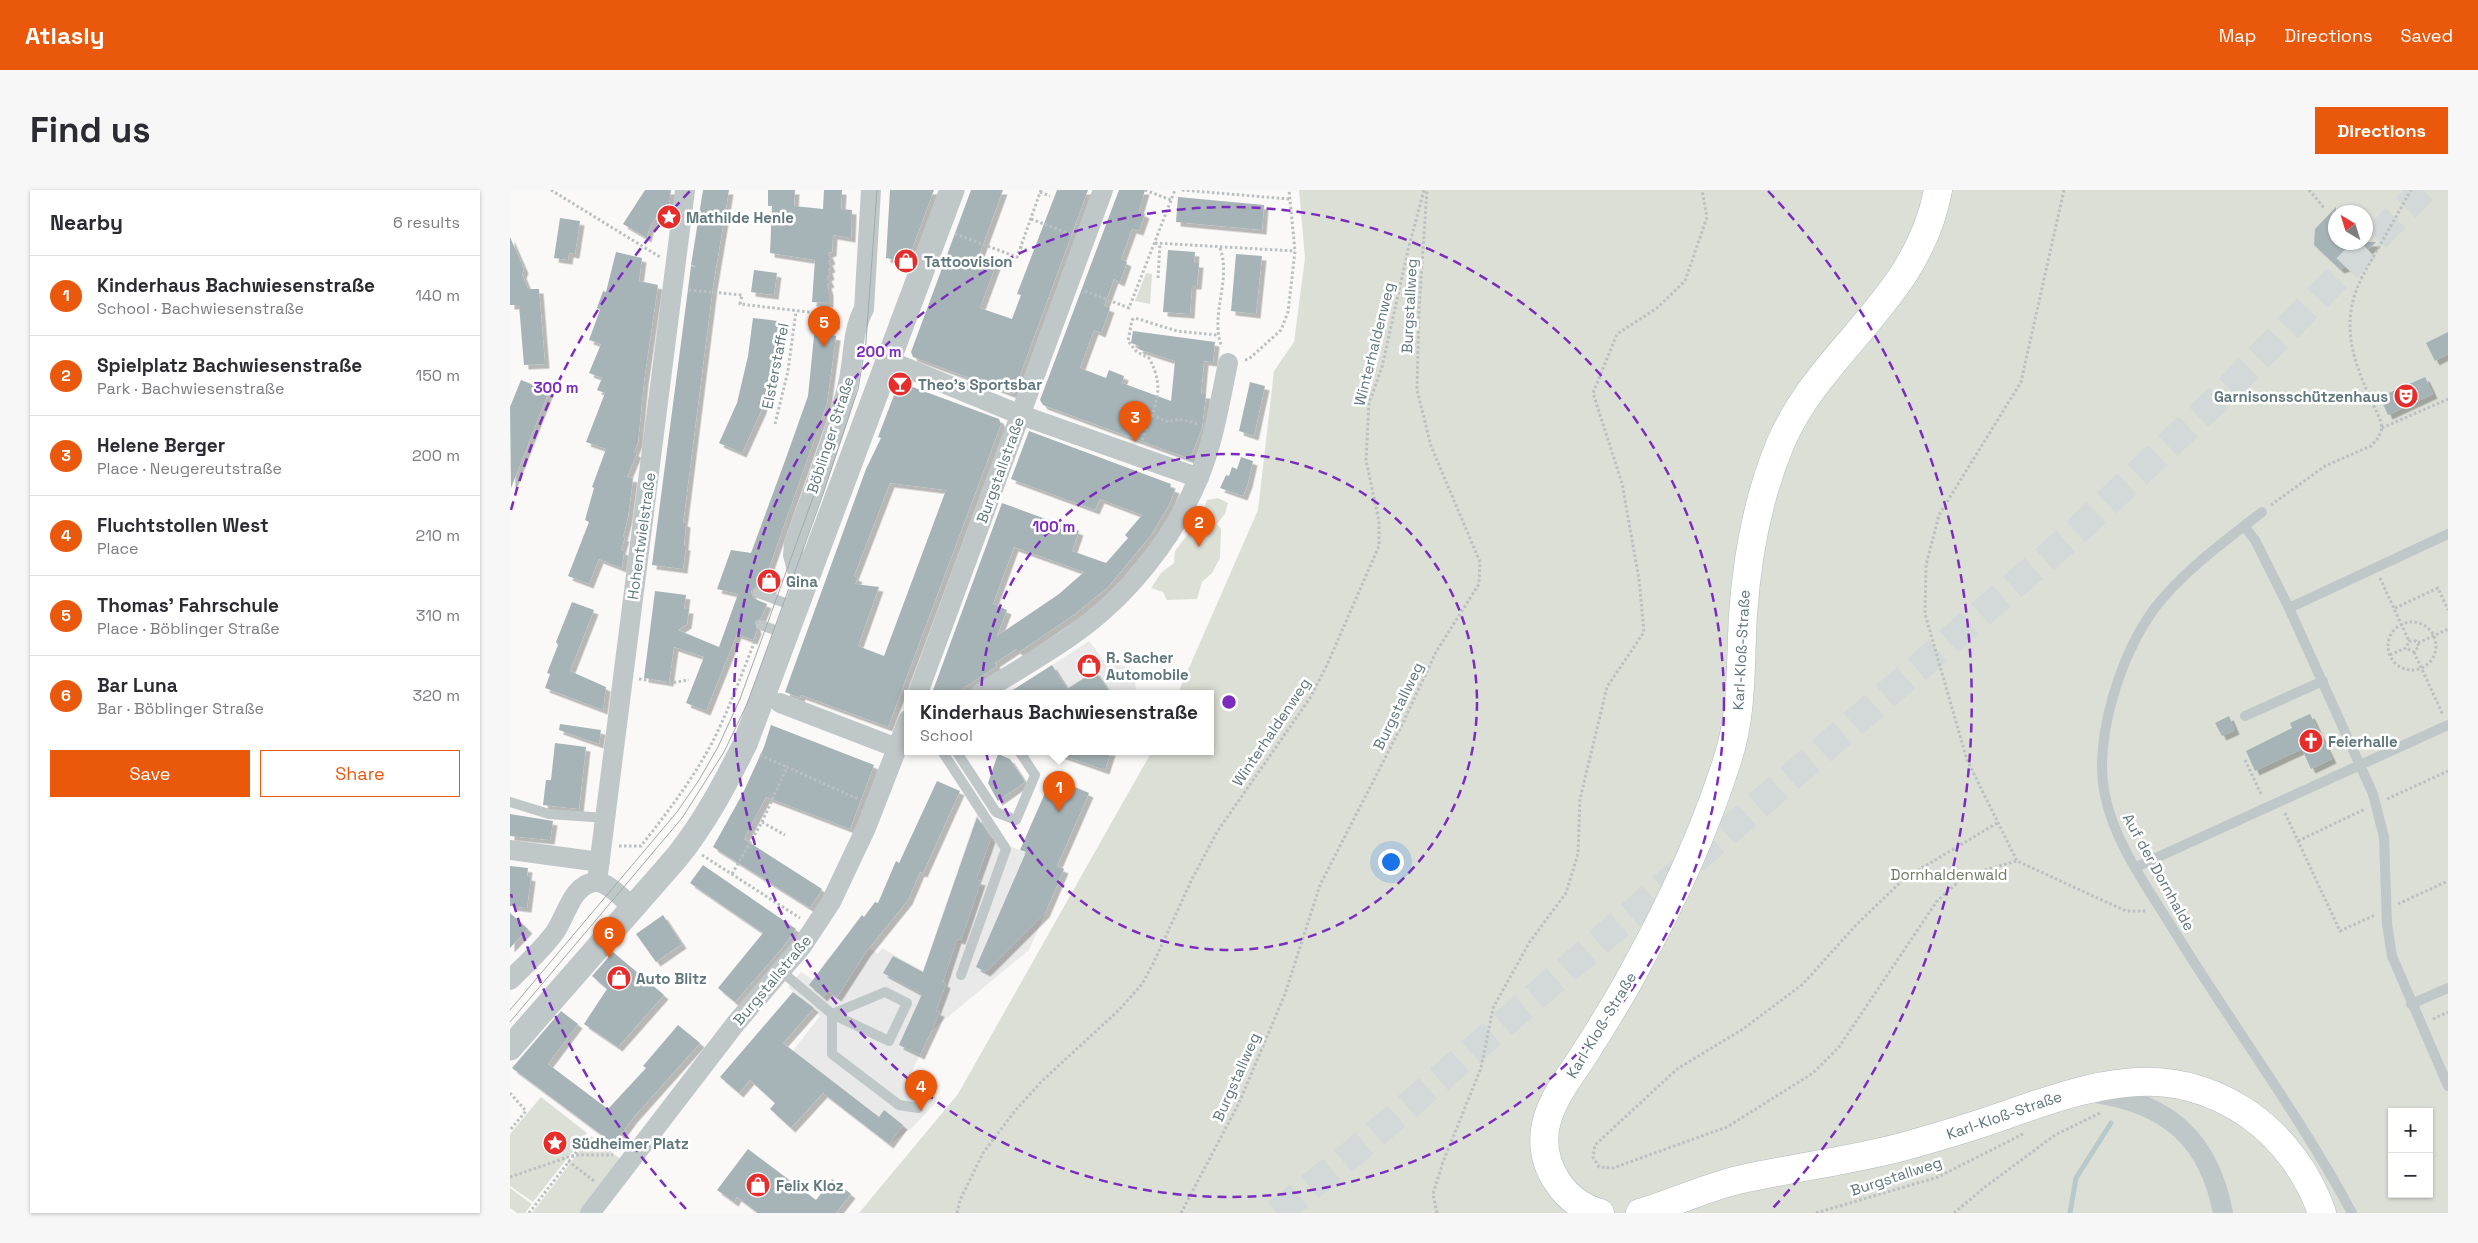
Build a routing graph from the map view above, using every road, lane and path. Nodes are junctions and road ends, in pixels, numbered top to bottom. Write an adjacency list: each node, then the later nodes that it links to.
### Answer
1 (551, 190): 30 (path)
2 (686, 190): 71 (street, Hohentwielstraße)
3 (871, 190): 50 (street, Böblinger Straße)
4 (952, 190): 22 (street, Böblinger Straße)
5 (1103, 190): 23 (street, Burgstallstraße)
6 (1145, 190): 19 (path)
7 (1174, 190): 19 (path)
8 (1182, 190): 18 (path)
9 (1289, 190): 18 (path)
10 (1425, 190): 129 (path, Winterhaldenweg); 130 (path, Burgstallweg)
11 (1702, 190): 131 (path)
12 (1938, 190): 132 (main road, Karl-Kloß-Straße)
13 (2064, 190): 92 (path)
14 (2309, 190): 20 (path)
15 (2411, 190): 43 (path)
16 (1041, 191): 17 (path); 21 (path)
17 (1050, 196)
18 (1289, 199): 29 (path)
19 (1171, 200): 24 (path)
20 (2325, 209)
21 (1031, 219): 23 (path); 26 (path)
22 (938, 228): 26 (path); 37 (street, Böblinger Straße)
23 (1085, 240): 32 (street, Burgstallstraße)
24 (1155, 243): 25 (path); 32 (path)
25 (1160, 243): 27 (path); 31 (path)
26 (1020, 247): 28 (path)
27 (1220, 248): 29 (path); 36 (path)
28 (1029, 251)
29 (1294, 251): 38 (path)
30 (656, 255)
31 (1158, 278)
32 (1068, 285): 40 (street, Burgstallstraße)
33 (685, 290): 34 (path, Elsterstaffel)
34 (796, 311): 35 (path, Elsterstaffel); 42 (path, Elsterstaffel)
35 (841, 328)
36 (1217, 335): 38 (path); 41 (path)
37 (887, 360): 40 (street); 54 (street, Böblinger Straße)
38 (1228, 363): 44 (street)
39 (2448, 399): 43 (path)
40 (1021, 415): 45 (street); 72 (street, Burgstallstraße)
41 (1152, 415): 44 (path); 45 (path)
42 (775, 424)
43 (2382, 428): 47 (path)
44 (1214, 429): 46 (street)
45 (1135, 455): 46 (street)
46 (1198, 478): 73 (street)
47 (2262, 512): 48 (lane, Auf der Dornhalde)
48 (2244, 526): 55 (lane); 98 (lane, Auf der Dornhalde)
49 (2448, 534): 51 (lane)
50 (794, 544): 53 (path); 54 (street, Böblinger Straße)
51 (2376, 567): 55 (lane); 56 (path)
52 (758, 593): 53 (lane)
53 (771, 598): 54 (lane)
54 (799, 598): 61 (street, Böblinger Straße)
55 (2289, 608): 70 (lane)
56 (2394, 608): 57 (path); 59 (path)
57 (2448, 610)
58 (761, 625): 61 (lane); 95 (path)
59 (2402, 625): 62 (path); 63 (path); 67 (path)
60 (2448, 629): 62 (path)
61 (786, 634): 102 (street, Böblinger Straße)
62 (2433, 636): 64 (path); 68 (path)
63 (2409, 641): 64 (path); 65 (path)
64 (2418, 643): 66 (path)
65 (2406, 648): 66 (path); 67 (path)
66 (2414, 652): 68 (path)
67 (2390, 656): 68 (path)
68 (2421, 668): 76 (path)
69 (689, 680): 71 (path)
70 (2323, 681): 75 (lane); 84 (lane)
71 (622, 682): 90 (street, Hohentwielstraße)
72 (919, 690)
73 (990, 690)
74 (780, 703): 78 (street)
75 (2245, 716)
76 (2448, 725): 84 (lane)
77 (904, 730): 78 (street, Burgstallstraße)
78 (897, 748): 88 (street, Burgstallstraße)
79 (758, 754): 85 (path)
80 (945, 755): 107 (lane)
81 (959, 755): 82 (lane)
82 (1022, 755)
83 (2245, 760): 89 (path)
84 (2361, 764): 86 (lane); 103 (lane)
85 (787, 767): 88 (path); 91 (path)
86 (2279, 801): 89 (lane); 103 (path)
87 (510, 802): 90 (lane)
88 (874, 806): 105 (street, Burgstallstraße)
89 (2267, 807): 98 (lane)
90 (606, 818): 95 (street, Hohentwielstraße)
91 (762, 822): 93 (path); 99 (path)
92 (1998, 823): 97 (path); 97 (path)
93 (786, 835)
94 (510, 850): 95 (street)
95 (602, 854): 101 (street, Hohentwielstraße)
96 (702, 855): 99 (path)
97 (2016, 861): 104 (path)
98 (2136, 867): 104 (lane, Auf der Dornhalde)
99 (732, 874): 105 (path)
100 (2448, 881): 103 (path)
101 (597, 882): 102 (street); 108 (street)
102 (633, 908): 112 (street, Böblinger Straße)
103 (2386, 909): 110 (lane)
104 (2162, 911): 138 (lane, Auf der Dornhalde)
105 (814, 927): 106 (street, Burgstallstraße)
106 (781, 971): 111 (lane); 121 (street, Burgstallstraße)
107 (961, 975)
108 (510, 980)
109 (2448, 988): 110 (lane)
110 (2410, 1004): 113 (lane)
111 (832, 1014): 111 (lane); 117 (lane)
112 (510, 1048)
113 (2448, 1086)
114 (2077, 1090): 116 (street); 133 (main road, Karl-Kloß-Straße); 137 (main road, Karl-Kloß-Straße)
115 (510, 1093): 118 (path)
116 (2128, 1099): 135 (path); 136 (street)
117 (918, 1108)
118 (510, 1130)
119 (2026, 1132): 134 (path, Burgstallweg)
120 (575, 1153): 122 (path); 123 (path); 126 (path)
121 (635, 1154): 124 (path); 128 (street, Burgstallstraße)
122 (610, 1155)
123 (568, 1161): 125 (path); 127 (path)
124 (610, 1162)
125 (600, 1175)
126 (510, 1177)
127 (529, 1213)
128 (590, 1213)
129 (957, 1213)
130 (1181, 1213)
131 (1437, 1213)
132 (1600, 1213)
133 (1640, 1213)
134 (1816, 1213)
135 (1954, 1213)
136 (2223, 1213)
137 (2322, 1213)
138 (2352, 1213)

